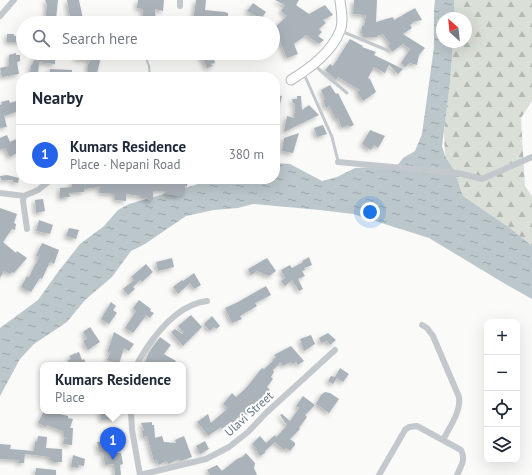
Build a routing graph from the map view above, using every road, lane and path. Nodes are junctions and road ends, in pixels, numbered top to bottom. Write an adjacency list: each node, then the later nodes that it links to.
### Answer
1 (14, 0): 3 (street)
2 (340, 0): 4 (street)
3 (0, 16)
4 (341, 31): 5 (lane); 6 (street)
5 (389, 51)
6 (314, 65): 7 (street); 9 (lane)
7 (303, 72): 8 (street); 11 (lane)
8 (291, 80)
9 (346, 93)
10 (532, 156): 11 (street)
11 (338, 162)
12 (46, 184): 14 (street)
13 (0, 193): 14 (street)
14 (24, 196): 15 (street)
15 (26, 229)
16 (207, 301): 19 (street)
17 (422, 325): 21 (street)
18 (335, 350): 22 (street, Ulavi Street)
19 (139, 362)
20 (131, 414): 22 (street)
21 (443, 440): 23 (street); 24 (street)
22 (140, 475)
23 (379, 475)
24 (457, 475)

